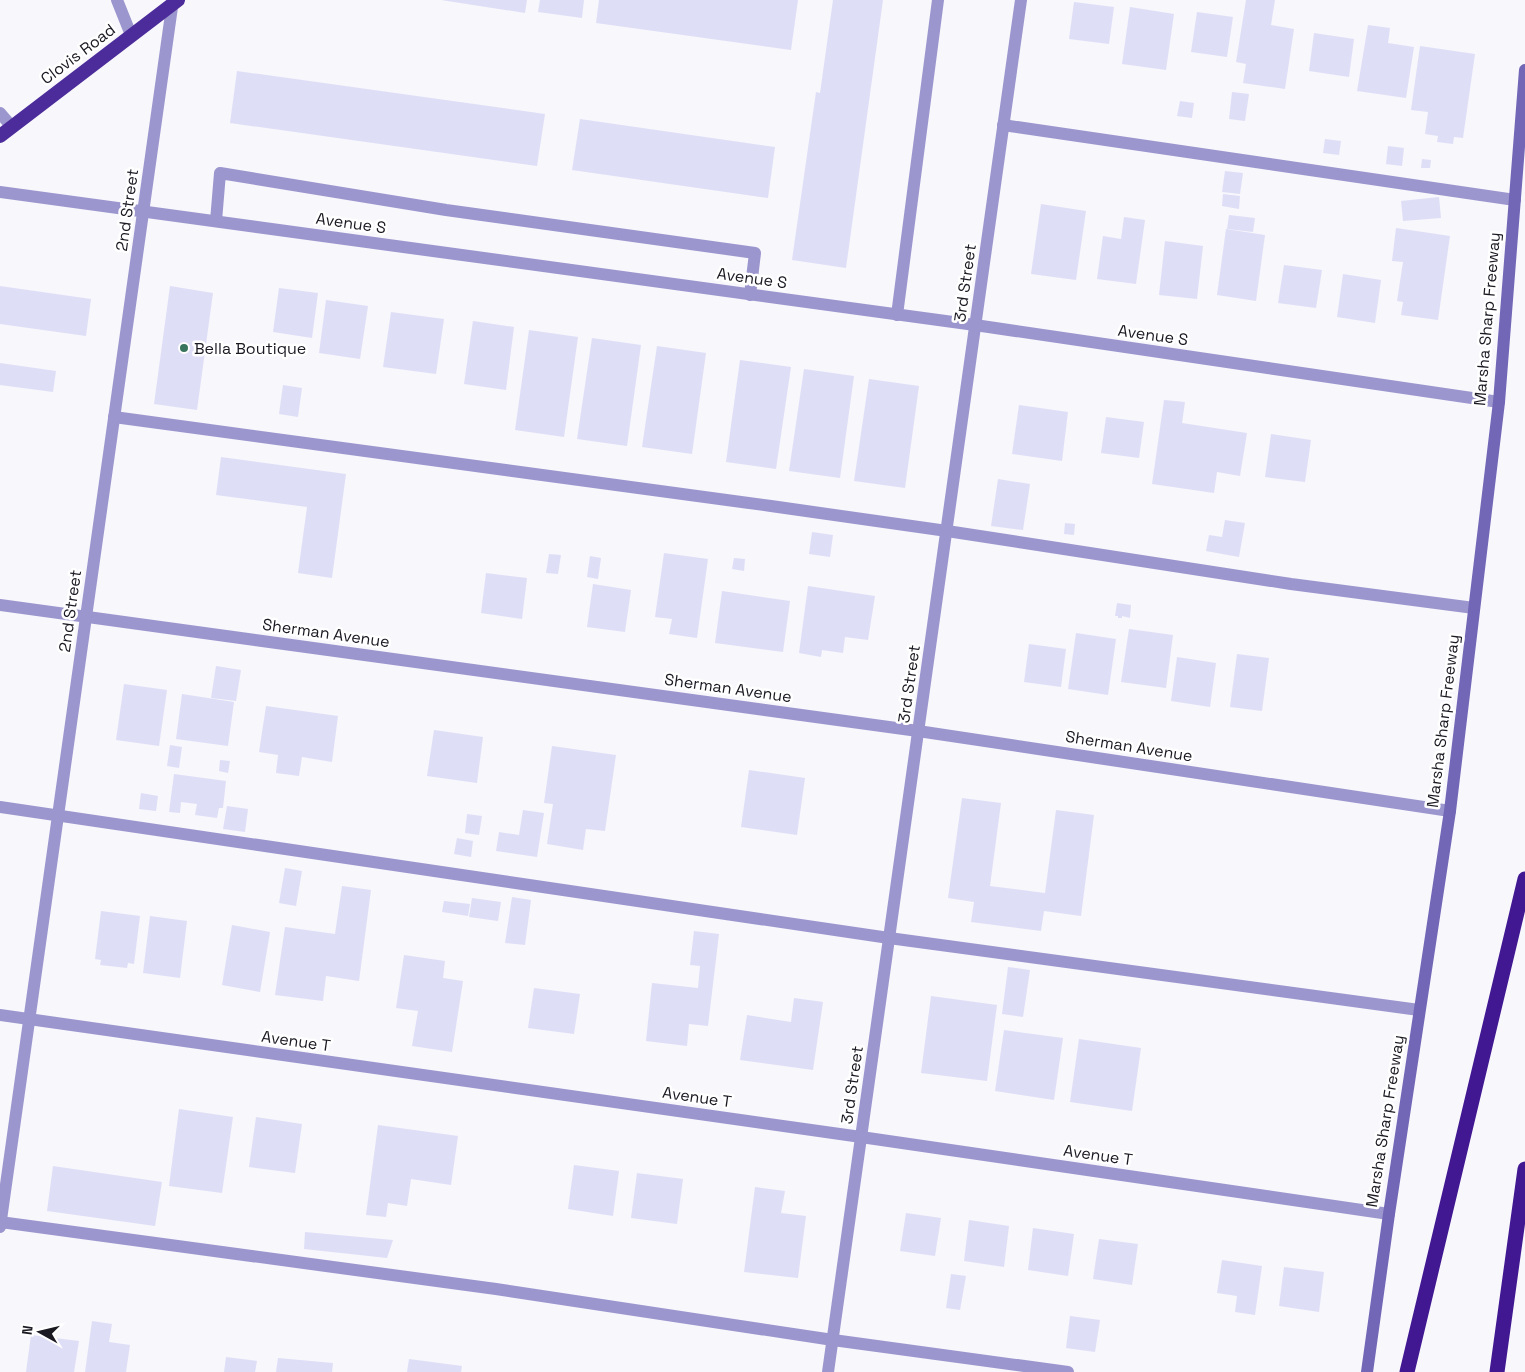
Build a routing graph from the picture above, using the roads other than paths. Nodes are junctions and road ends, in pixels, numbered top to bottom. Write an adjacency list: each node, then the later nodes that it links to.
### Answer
1 (117, 0): 5 (street)
2 (938, 0): 16 (street)
3 (1021, 0): 8 (street, 3rd Street)
4 (175, 1): 5 (highway, Clovis Road); 13 (street, 2nd Street)
5 (132, 35): 9 (highway, Clovis Road)
6 (1525, 70): 12 (main road, Marsha Sharp Freeway)
7 (0, 113): 9 (street)
8 (1003, 125): 12 (street); 17 (street, 3rd Street)
9 (12, 126): 10 (highway, Clovis Road)
10 (0, 136)
11 (0, 192): 13 (street, Avenue S)
12 (1514, 200): 18 (main road, Marsha Sharp Freeway)
13 (143, 211): 14 (street, Avenue S); 19 (street, 2nd Street)
14 (216, 221): 15 (street, Avenue S); 15 (street)
15 (750, 294): 16 (street, Avenue S)
16 (897, 315): 17 (street, Avenue S)
17 (975, 325): 18 (street, Avenue S); 20 (street, 3rd Street)
18 (1499, 402): 22 (main road, Marsha Sharp Freeway)
19 (114, 417): 20 (street); 23 (street, 2nd Street)
20 (947, 531): 22 (street); 24 (street, 3rd Street)
21 (0, 605): 23 (street, Sherman Avenue)
22 (1474, 608): 26 (main road, Marsha Sharp Freeway)
23 (86, 616): 24 (street, Sherman Avenue); 27 (street, 2nd Street)
24 (918, 731): 26 (street, Sherman Avenue); 29 (street, 3rd Street)
25 (0, 807): 27 (street)
26 (1450, 811): 30 (main road, Marsha Sharp Freeway)
27 (58, 815): 29 (street); 32 (street, 2nd Street)
28 (1525, 880): 41 (highway)
29 (889, 938): 30 (street); 33 (street, 3rd Street)
30 (1419, 1010): 35 (main road, Marsha Sharp Freeway)
31 (0, 1016): 32 (street, Avenue T)
32 (29, 1020): 33 (street, Avenue T); 36 (street, 2nd Street)
33 (862, 1137): 35 (street, Avenue T); 37 (street, 3rd Street)
34 (1525, 1169): 42 (highway)
35 (1389, 1214): 40 (main road, Marsha Sharp Freeway)
36 (0, 1224): 37 (street)
37 (833, 1340): 38 (street, 3rd Street); 39 (street)
38 (828, 1372)
39 (1068, 1372)
40 (1367, 1372)
41 (1407, 1372)
42 (1497, 1372)

